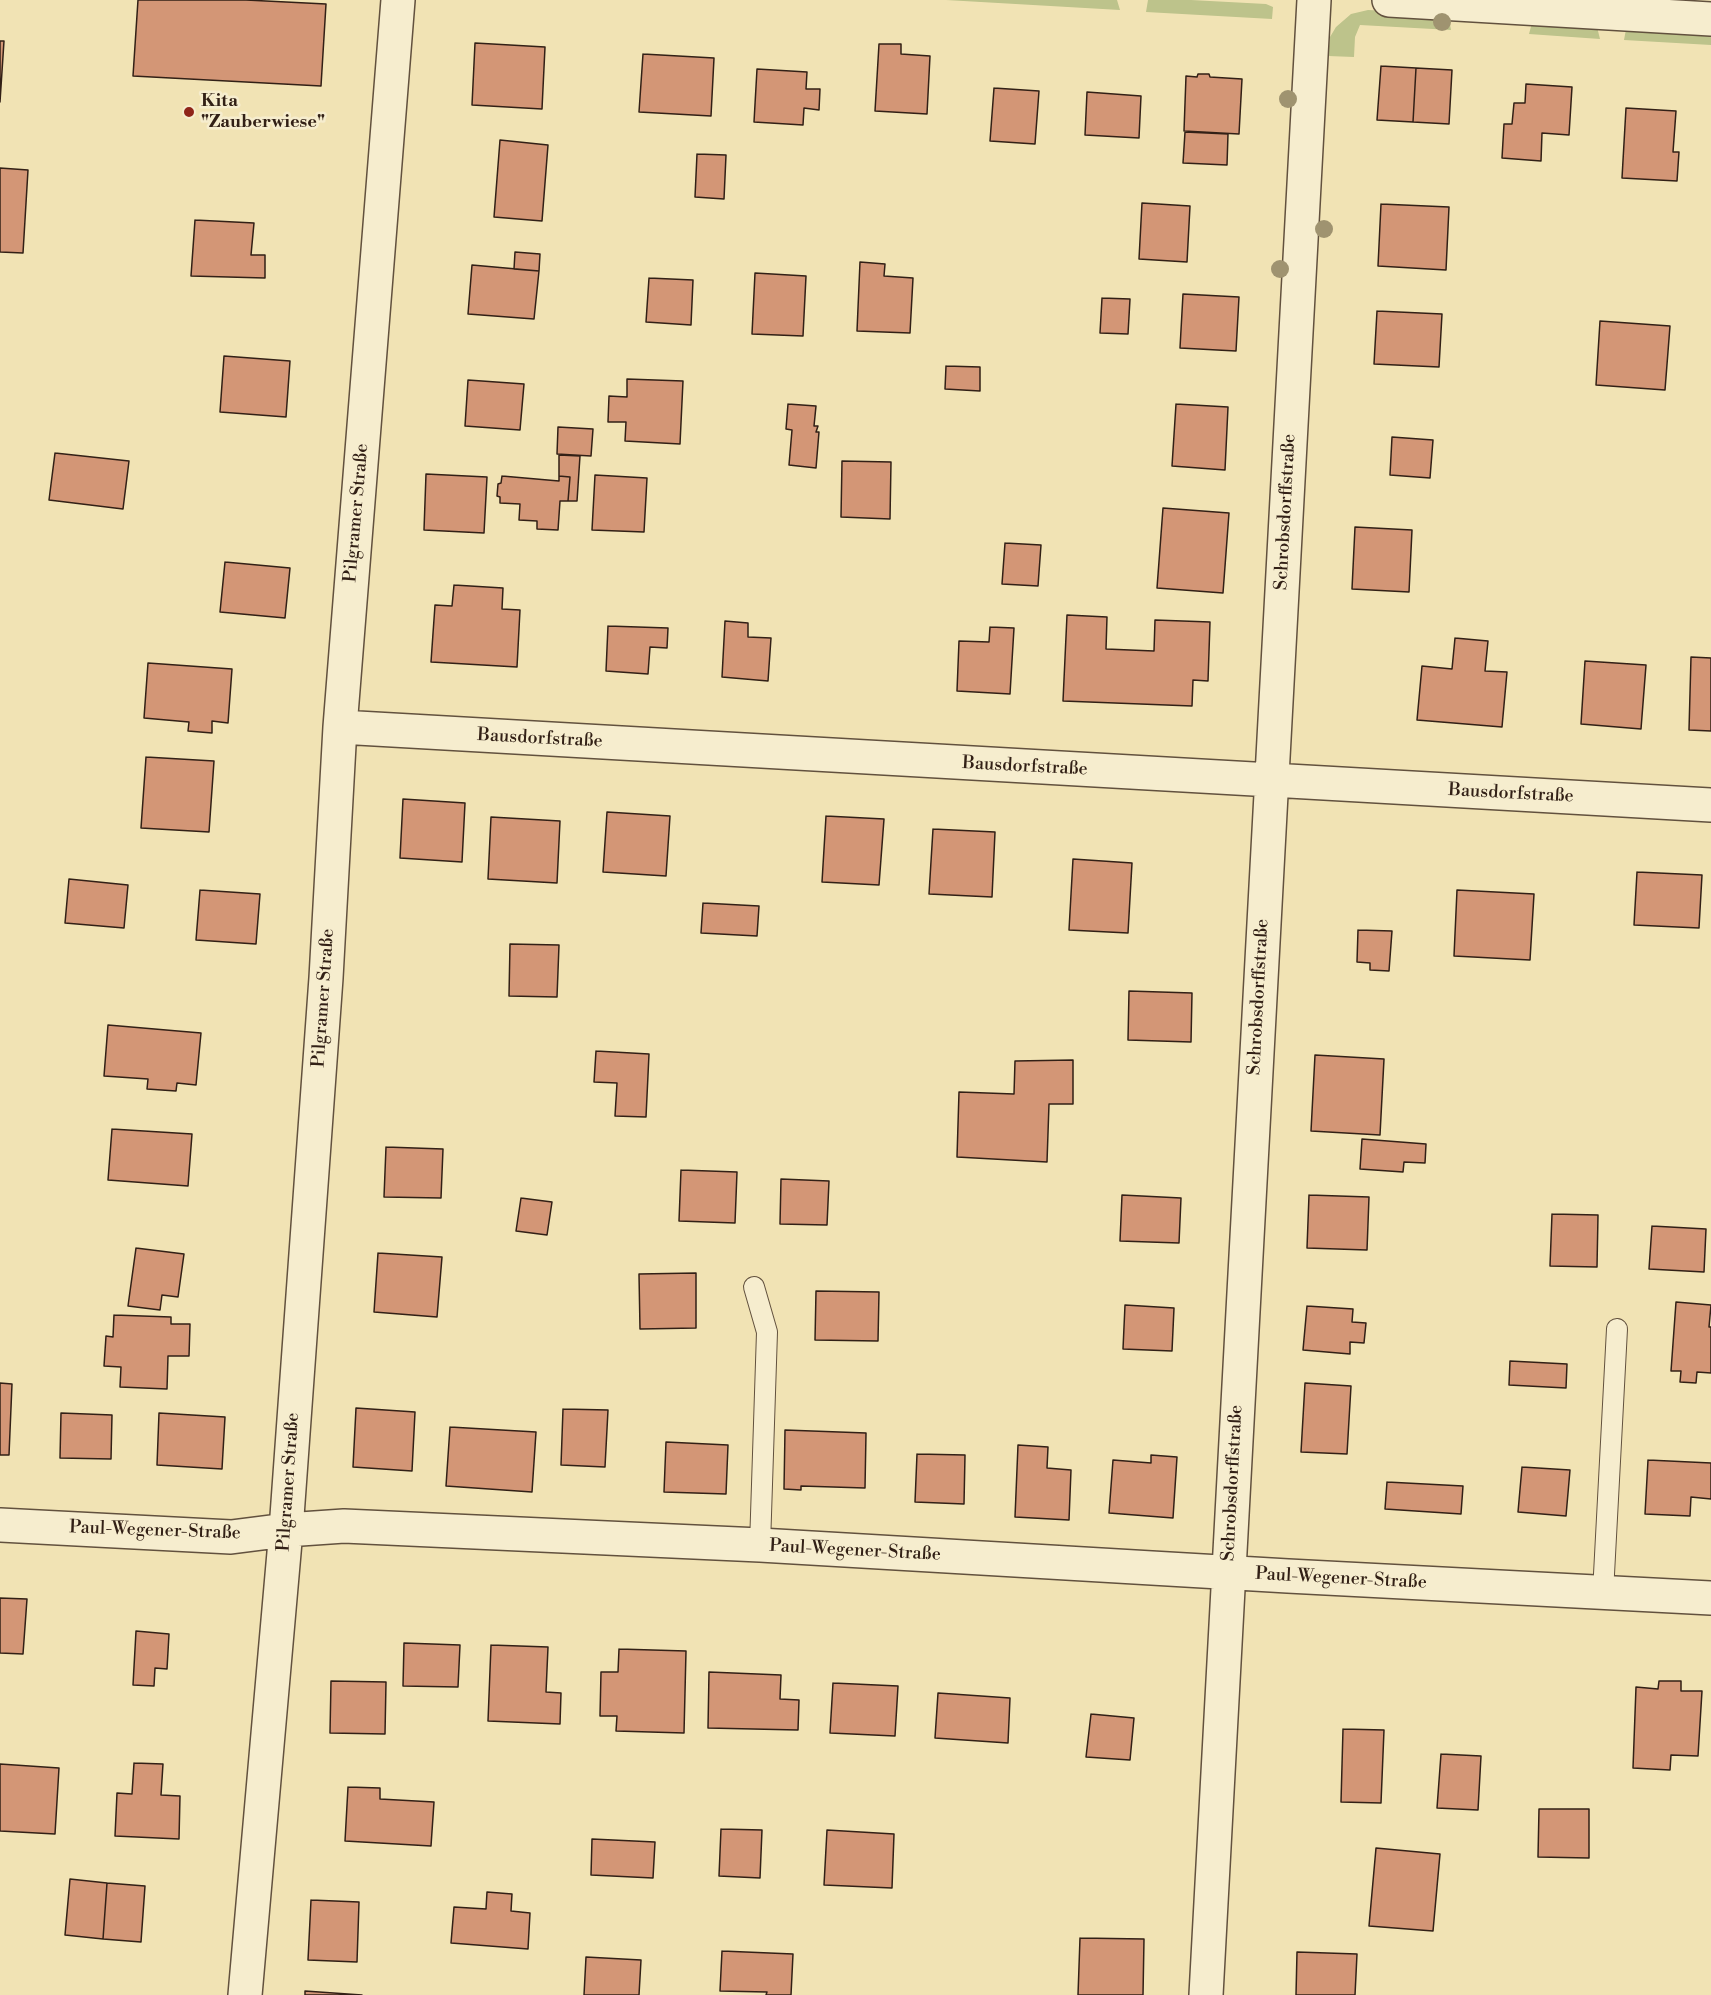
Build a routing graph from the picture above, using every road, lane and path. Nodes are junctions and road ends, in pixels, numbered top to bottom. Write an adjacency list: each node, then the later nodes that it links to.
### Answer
1 (398, 0): 5 (street, Pilgramer Straße)
2 (1314, 0): 6 (street, Schrobsdorffstraße)
3 (1389, 0): 4 (street)
4 (1711, 19)
5 (340, 727): 6 (street, Bausdorfstraße); 11 (street, Pilgramer Straße)
6 (1271, 781): 7 (street, Bausdorfstraße); 13 (street, Schrobsdorffstraße)
7 (1711, 805)
8 (754, 1287): 12 (lane)
9 (1617, 1329): 14 (lane)
10 (0, 1525): 11 (street, Paul-Wegener-Straße)
11 (286, 1530): 12 (street, Paul-Wegener-Straße); 16 (street, Pilgramer Straße)
12 (760, 1545): 13 (street, Paul-Wegener-Straße)
13 (1228, 1573): 14 (street, Paul-Wegener-Straße); 17 (street, Schrobsdorffstraße)
14 (1603, 1593): 15 (street, Paul-Wegener-Straße)
15 (1711, 1598)
16 (245, 1995)
17 (1206, 1995)

